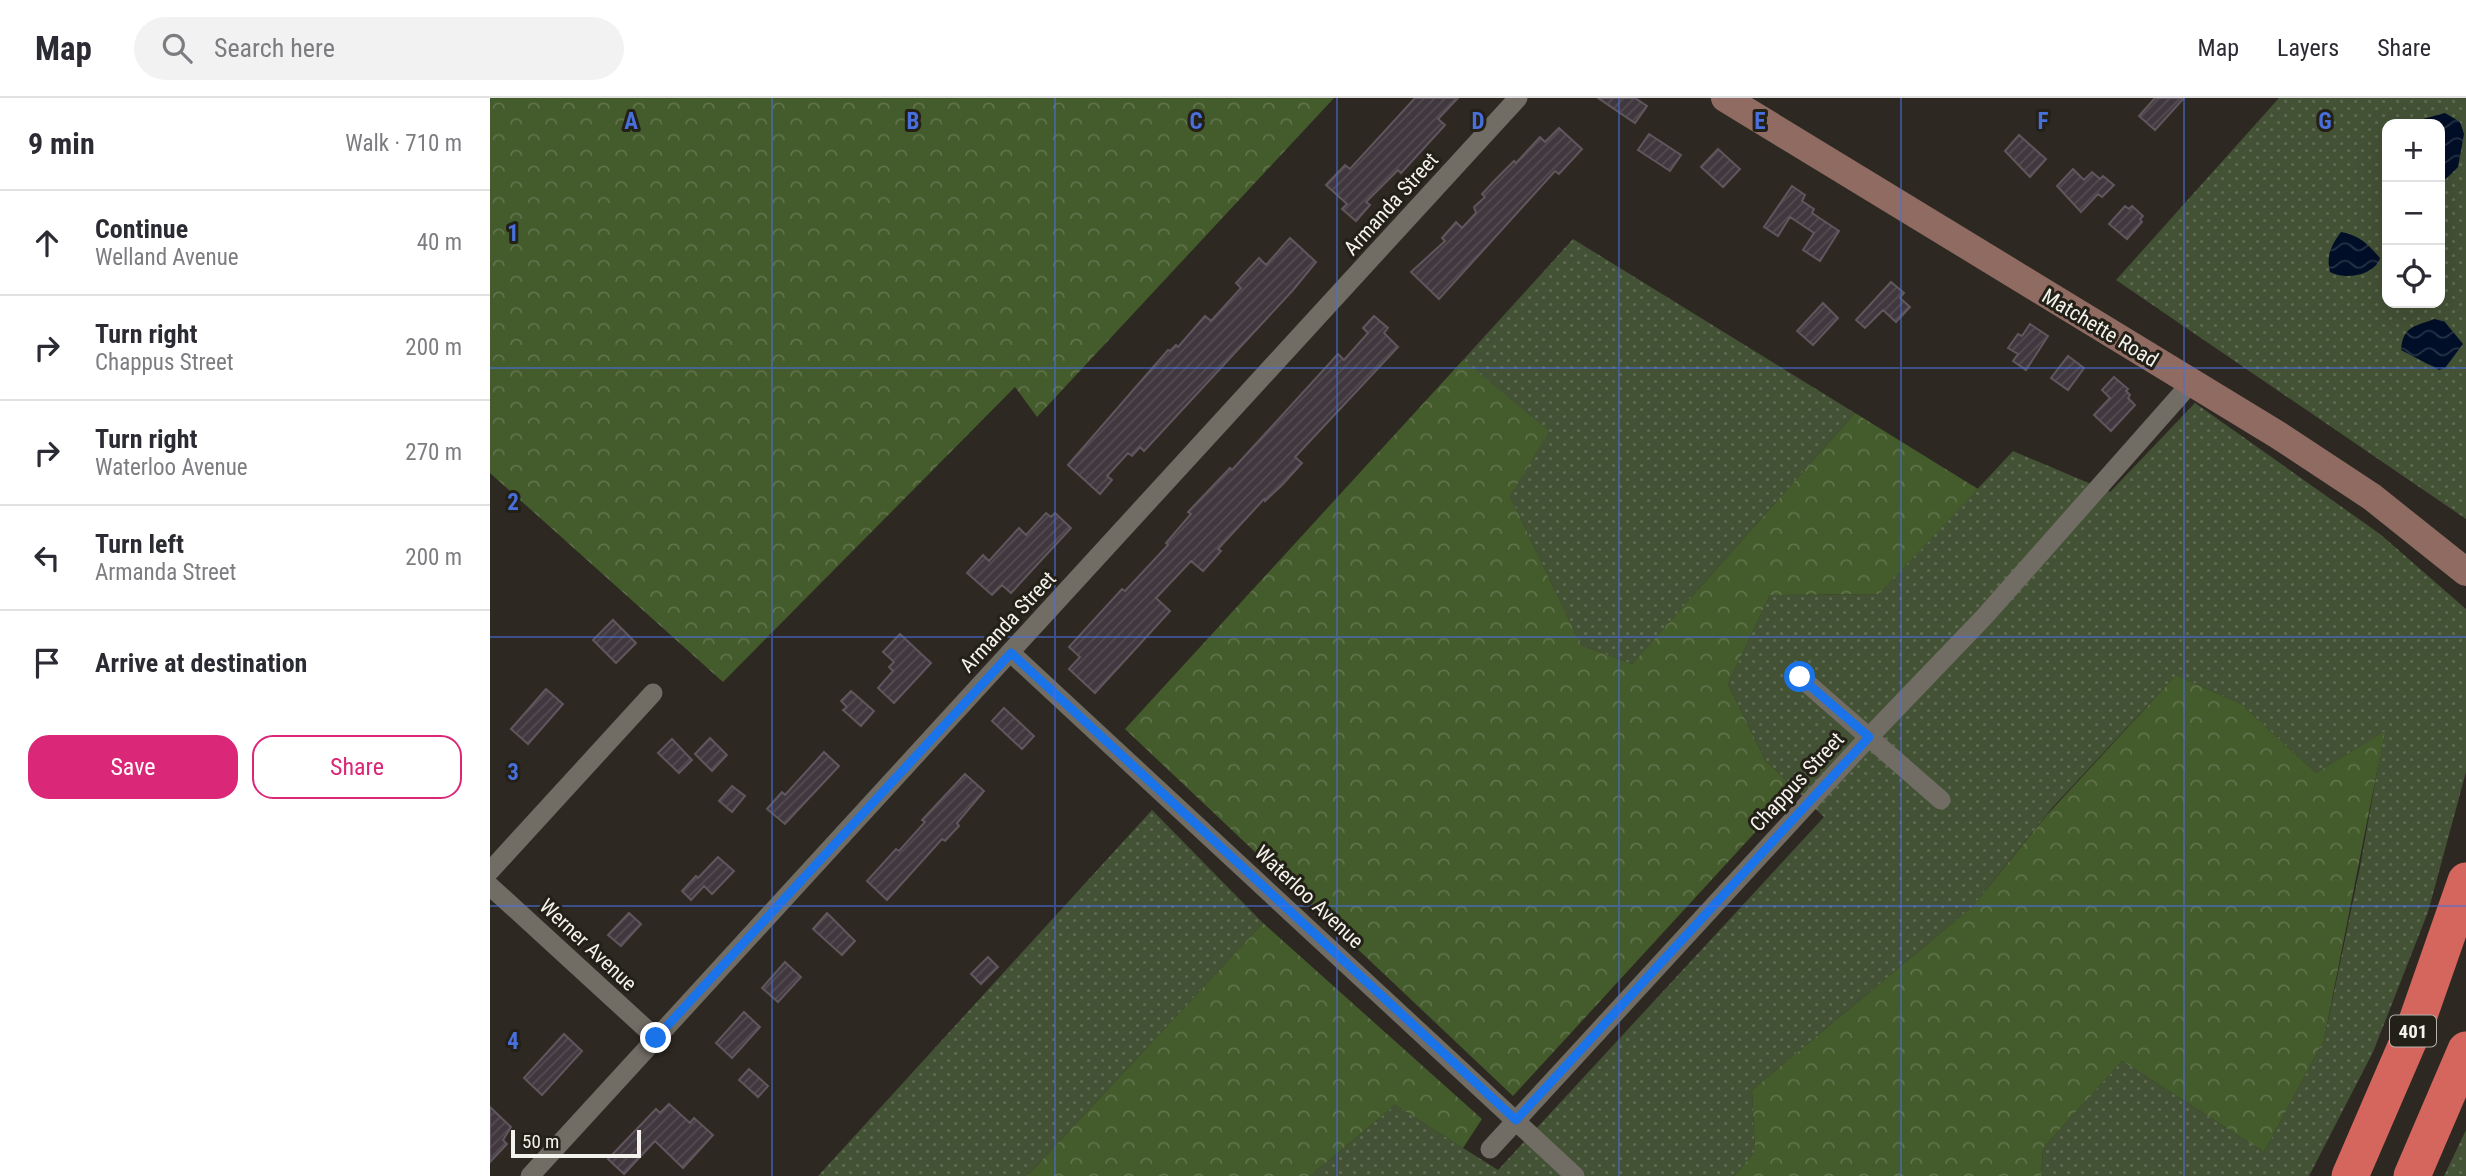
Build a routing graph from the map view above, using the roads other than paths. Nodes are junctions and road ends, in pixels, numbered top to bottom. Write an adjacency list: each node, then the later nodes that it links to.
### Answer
1 (1518, 98): 5 (street, Armanda Street)
2 (1725, 98): 3 (street, Matchette Road)
3 (2191, 383): 4 (street, Matchette Road); 8 (street, Chappus Street)
4 (2466, 572)
5 (1011, 653): 13 (street, Armanda Street); 15 (street, Waterloo Avenue)
6 (1800, 677): 8 (street)
7 (653, 693): 10 (street)
8 (1869, 737): 9 (street); 15 (street, Chappus Street)
9 (1941, 800)
10 (490, 871)
11 (2466, 881): 19 (highway, 401)
12 (490, 886): 13 (street, Werner Avenue)
13 (656, 1038): 17 (street, Armanda Street)
14 (2466, 1050): 20 (highway, 401)
15 (1516, 1120): 16 (street, Chappus Street); 18 (street, Waterloo Avenue)
16 (1490, 1149)
17 (530, 1176)
18 (1576, 1176)
19 (2350, 1176)
20 (2412, 1176)

